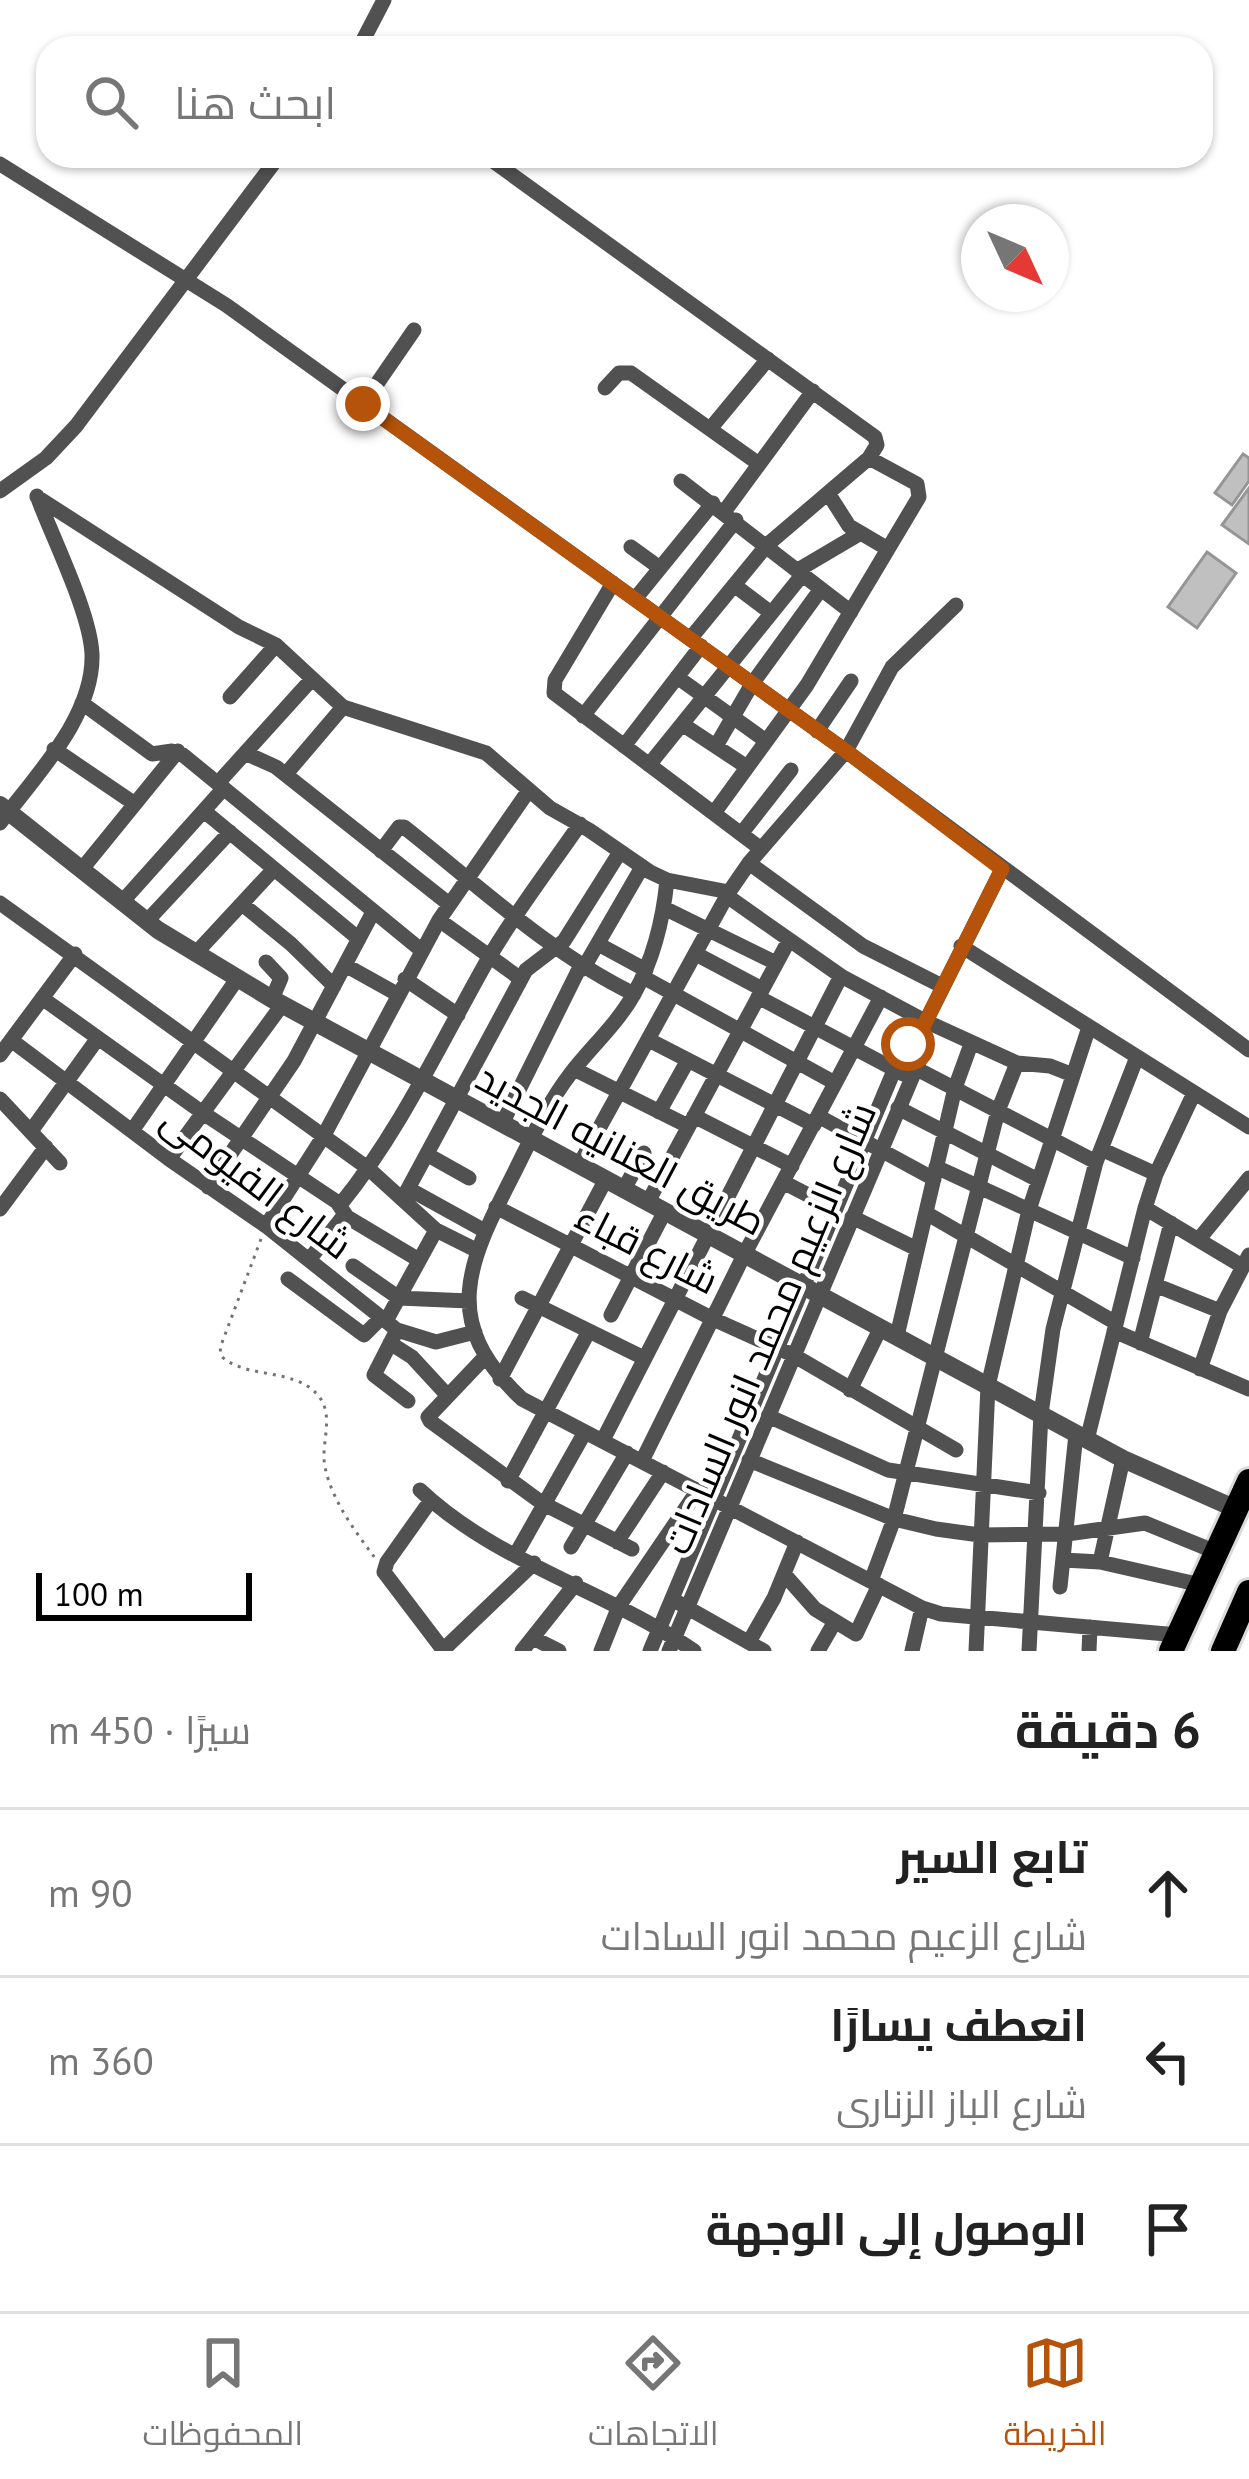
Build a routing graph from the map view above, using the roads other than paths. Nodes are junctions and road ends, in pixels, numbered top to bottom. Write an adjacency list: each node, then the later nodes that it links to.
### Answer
1 (384, 0): 2 (street)
2 (365, 36)
3 (0, 164): 6 (street)
4 (270, 168): 6 (street)
5 (503, 168): 8 (street)
6 (185, 282): 11 (street); 15 (street)
7 (414, 330): 11 (street)
8 (768, 359): 10 (street); 12 (street)
9 (605, 388): 12 (street)
10 (813, 391): 13 (street); 14 (street)
11 (363, 404): 27 (street)
12 (710, 429): 14 (street)
13 (869, 458): 18 (street); 24 (street)
14 (759, 464): 20 (street)
15 (28, 472): 17 (street); 19 (street)
16 (681, 481): 20 (street)
17 (1, 488)
18 (828, 494): 21 (street); 22 (street)
19 (38, 496): 36 (street); 44 (street)
20 (724, 512): 22 (street); 25 (street); 34 (street)
21 (859, 534): 24 (street); 26 (street)
22 (767, 544): 26 (street); 28 (street)
23 (632, 547): 25 (street)
24 (888, 549): 32 (street)
25 (660, 568): 30 (street)
26 (800, 572): 29 (street); 33 (street)
27 (613, 583): 30 (street); 47 (street)
28 (734, 585): 33 (street); 35 (street)
29 (821, 589): 32 (street); 41 (street)
30 (635, 599): 34 (street)
31 (956, 605): 56 (street)
32 (851, 612): 46 (street)
33 (771, 613): 37 (street)
34 (660, 617): 35 (street); 47 (street)
35 (696, 643): 37 (street); 38 (street)
36 (277, 645): 39 (street); 43 (street)
37 (728, 666): 41 (street); 42 (street)
38 (677, 677): 42 (street); 52 (street)
39 (312, 679): 45 (street); 57 (street)
40 (851, 681): 50 (street)
41 (752, 684): 46 (street); 48 (street)
42 (704, 697): 48 (street); 49 (street)
43 (230, 698)
44 (82, 703): 54 (street); 55 (street)
45 (343, 706): 61 (street); 63 (street)
46 (788, 710): 50 (street); 51 (street)
47 (584, 716): 52 (street)
48 (733, 717): 51 (street); 53 (street)
49 (682, 724): 53 (street); 58 (street)
50 (817, 730): 56 (street)
51 (766, 741): 59 (street)
52 (624, 746): 58 (street)
53 (716, 746): 59 (street)
54 (54, 749): 64 (street); 66 (street)
55 (178, 751): 62 (street); 64 (street)
56 (846, 751): 71 (street); 78 (street)
57 (245, 753): 61 (street); 62 (street)
58 (649, 765): 67 (street)
59 (747, 766): 67 (street)
60 (791, 770): 70 (street)
61 (286, 774): 72 (street)
62 (221, 785): 65 (street); 87 (street)
63 (530, 790): 68 (street); 79 (street)
64 (135, 804): 77 (street)
65 (204, 811): 69 (street); 82 (street)
66 (3, 813): 77 (street, طريق العنانيه الجديد)
67 (714, 813): 70 (street)
68 (580, 824): 73 (street); 88 (street)
69 (230, 832): 76 (street); 90 (street)
70 (741, 834): 71 (street)
71 (761, 849): 74 (street)
72 (381, 851): 79 (street); 85 (street)
73 (620, 852): 75 (street); 96 (street)
74 (749, 863): 81 (street); 111 (street)
75 (642, 867): 80 (street); 94 (street)
76 (274, 868): 84 (street); 92 (street)
77 (82, 869): 82 (street, طريق العنانيه الجديد)
78 (1002, 869): 95 (street, شارع الزعيم محمد انور السادات); 131 (street)
79 (466, 876): 85 (street); 88 (street)
80 (667, 880): 81 (street); 86 (street)
81 (728, 894): 91 (street); 93 (street)
82 (122, 902): 90 (street, طريق العنانيه الجديد)
83 (0, 903): 98 (street)
84 (242, 904): 99 (street); 110 (street)
85 (449, 904): 89 (street)
86 (664, 908): 91 (street); 106 (street)
87 (373, 912): 92 (street); 97 (street)
88 (516, 917): 96 (street); 101 (street)
89 (439, 920): 97 (street); 101 (street)
90 (147, 921): 99 (street, طريق العنانيه الجديد)
91 (710, 928): 100 (street); 103 (street)
92 (358, 939): 104 (street)
93 (788, 942): 103 (street); 107 (street)
94 (598, 944): 105 (street); 106 (street)
95 (961, 946): 111 (street, شارع الزعيم محمد انور السادات); 123 (street)
96 (555, 949): 105 (street); 109 (street)
97 (422, 950): 112 (street)
98 (75, 954): 117 (street); 128 (street)
99 (196, 954): 108 (street, طريق العنانيه الجديد)
100 (695, 954): 113 (street); 115 (street)
101 (490, 956): 109 (street); 119 (street)
102 (266, 962): 118 (street)
103 (776, 963): 113 (street)
104 (345, 965): 110 (street); 112 (street)
105 (582, 968): 114 (street); 161 (street)
106 (645, 973): 114 (street); 115 (street)
107 (841, 976): 116 (street); 122 (street)
108 (237, 979): 118 (street, طريق العنانيه الجديد); 128 (street)
109 (521, 979): 153 (street)
110 (334, 986): 120 (street)
111 (942, 986): 121 (street, شارع الزعيم محمد انور السادات)
112 (401, 987): 119 (street); 132 (street)
113 (760, 993): 122 (street); 124 (street)
114 (634, 994): 138 (street)
115 (674, 994): 124 (street); 127 (street)
116 (881, 997): 121 (street); 130 (street)
117 (42, 998): 125 (street); 126 (street)
118 (277, 1002): 120 (street, طريق العنانيه الجديد); 140 (street)
119 (458, 1016): 144 (street)
120 (315, 1022): 132 (street, طريق العنانيه الجديد); 152 (street)
121 (923, 1025): 129 (street); 139 (street, شارع الزعيم محمد انور السادات); 141 (street, شارع الزعيم محمد انور السادات)
122 (814, 1027): 130 (street); 136 (street)
123 (1089, 1027): 134 (street); 143 (street)
124 (740, 1030): 136 (street); 142 (street)
125 (98, 1038): 145 (street); 147 (street)
126 (11, 1040): 133 (street); 145 (street, شارع الفيومى)
127 (649, 1040): 135 (street); 149 (street)
128 (194, 1042): 140 (street); 147 (street)
129 (971, 1044): 137 (street); 148 (street)
130 (854, 1048): 139 (street); 146 (street)
131 (1249, 1050)
132 (369, 1052): 144 (street, طريق العنانيه الجديد); 166 (street)
133 (0, 1055)
134 (1137, 1057): 150 (street); 177 (street)
135 (688, 1060): 142 (street); 157 (street)
136 (797, 1062): 146 (street); 154 (street)
137 (1017, 1063): 143 (street); 156 (street)
138 (574, 1070): 149 (street); 168 (street)
139 (895, 1070): 141 (street); 170 (street, شارع الزعيم محمد انور السادات)
140 (233, 1071): 152 (street); 158 (street)
141 (913, 1073): 148 (street); 155 (street, شارع الزعيم محمد انور السادات)
142 (716, 1075): 154 (street); 160 (street)
143 (1073, 1075): 167 (street)
144 (422, 1080): 153 (street, طريق العنانيه الجديد); 181 (street)
145 (66, 1082): 163 (street); 164 (street, شارع الفيومى)
146 (836, 1083): 159 (street)
147 (164, 1085): 158 (street); 164 (street)
148 (955, 1088): 156 (street); 165 (street)
149 (620, 1093): 157 (street); 180 (street)
150 (1194, 1093): 162 (street); 184 (street)
151 (0, 1099): 163 (street)
152 (272, 1099): 166 (street); 169 (street)
153 (458, 1099): 161 (street, طريق العنانيه الجديد); 175 (street)
154 (775, 1105): 159 (street); 171 (street)
155 (898, 1108): 165 (street); 173 (street, شارع الزعيم محمد انور السادات)
156 (998, 1111): 167 (street); 176 (street)
157 (659, 1112): 160 (street)
158 (203, 1113): 169 (street); 178 (street)
159 (816, 1120): 170 (street); 183 (street)
160 (691, 1121): 171 (street); 194 (street)
161 (502, 1124): 168 (street, طريق العنانيه الجديد)
162 (1249, 1127)
163 (31, 1131): 172 (street)
164 (132, 1131): 178 (street, شارع الفيومى)
165 (944, 1132): 176 (street); 182 (street)
166 (323, 1137): 181 (street); 185 (street)
167 (1051, 1138): 177 (street); 189 (street)
168 (531, 1139): 180 (street, طريق العنانيه الجديد); 195 (street)
169 (243, 1140): 185 (street); 190 (street)
170 (864, 1141): 173 (street); 197 (street, شارع الزعيم محمد انور السادات)
171 (753, 1146): 183 (street); 208 (street)
172 (46, 1147): 179 (street); 198 (street)
173 (880, 1150): 182 (street); 202 (street, شارع الزعيم محمد انور السادات)
174 (644, 1153): 192 (street)
175 (428, 1154): 186 (street); 193 (street)
176 (987, 1156): 189 (street); 191 (street)
177 (1099, 1156): 184 (street); 207 (street)
178 (169, 1159): 190 (street, شارع الفيومى)
179 (60, 1163)
180 (579, 1165): 188 (street, طريق العنانيه الجديد)
181 (369, 1169): 193 (street); 199 (street)
182 (935, 1173): 191 (street); 201 (street)
183 (788, 1174): 197 (street); 214 (street)
184 (1156, 1174): 196 (street)
185 (298, 1176): 199 (street); 204 (street)
186 (469, 1178)
187 (1249, 1178): 210 (street)
188 (606, 1179): 192 (street, طريق العنانيه الجديد); 211 (street)
189 (1038, 1180): 200 (street)
190 (208, 1186): 204 (street, شارع الفيومى)
191 (979, 1187): 200 (street); 209 (street)
192 (624, 1189): 194 (street, طريق العنانيه الجديد)
193 (406, 1194): 205 (street); 206 (street)
194 (657, 1206): 208 (street, طريق العنانيه الجديد); 221 (street)
195 (496, 1208): 206 (street); 211 (street, شارع قباء)
196 (1145, 1208): 203 (street); 215 (street)
197 (835, 1209): 225 (street, شارع الزعيم محمد انور السادات)
198 (0, 1210)
199 (342, 1210): 217 (street); 218 (street)
200 (1029, 1210): 207 (street); 220 (street)
201 (926, 1213): 209 (street); 212 (street)
202 (852, 1217): 212 (street); 225 (street, شارع الزعيم محمد انور السادات)
203 (1172, 1223): 210 (street); 224 (street)
204 (266, 1226): 217 (street, شارع الفيومى)
205 (436, 1230): 213 (street); 218 (street)
206 (485, 1231): 213 (street)
207 (1077, 1232): 215 (street); 226 (street)
208 (708, 1234): 214 (street, طريق العنانيه الجديد); 229 (street)
209 (966, 1239): 220 (street); 244 (street)
210 (1198, 1239): 216 (street)
211 (570, 1246): 221 (street, شارع قباء); 232 (street)
212 (917, 1249): 240 (street)
213 (476, 1250): 231 (street)
214 (746, 1253): 225 (street, طريق العنانيه الجديد); 235 (street)
215 (1132, 1258): 236 (street)
216 (1247, 1258): 233 (street)
217 (309, 1260): 223 (street, شارع الفيومى)
218 (419, 1260): 227 (street)
219 (353, 1266): 227 (street)
220 (1014, 1266): 226 (street); 248 (street)
221 (631, 1277): 229 (street, شارع قباء); 234 (street)
222 (288, 1279): 230 (street)
223 (334, 1280): 230 (street); 237 (street, شارع الفيومى)
224 (1156, 1285): 233 (street); 241 (street)
225 (812, 1289): 240 (street, طريق العنانيه الجديد); 242 (street, شارع الزعيم محمد انور السادات)
226 (1061, 1293): 236 (street); 254 (street)
227 (399, 1298): 231 (street); 237 (street)
228 (522, 1298): 232 (street)
229 (673, 1299): 235 (street, شارع قباء); 245 (street)
230 (318, 1301): 237 (street)
231 (469, 1301): 239 (street)
232 (538, 1306): 238 (street); 247 (street)
233 (1220, 1311): 246 (street)
234 (611, 1315)
235 (713, 1319): 242 (street, شارع قباء); 261 (street)
236 (1115, 1327): 241 (street); 258 (street)
237 (388, 1328): 239 (street); 251 (street, شارع الفيومى); 252 (street)
238 (589, 1331): 245 (street); 253 (street)
239 (475, 1332): 243 (street)
240 (889, 1332): 244 (street, طريق العنانيه الجديد); 250 (street)
241 (1140, 1343): 246 (street)
242 (785, 1352): 250 (street, شارع قباء); 255 (street, شارع الزعيم محمد انور السادات); 270 (street, شارع الزعيم محمد انور السادات)
243 (485, 1357): 247 (street); 251 (street)
244 (936, 1357): 248 (street, طريق العنانيه الجديد); 256 (street)
245 (644, 1358): 259 (street)
246 (1200, 1369): 249 (street)
247 (500, 1379): 253 (street)
248 (988, 1386): 254 (street, طريق العنانيه الجديد); 268 (street)
249 (1249, 1389)
250 (850, 1390): 256 (street, شارع قباء)
251 (448, 1396): 266 (street)
252 (408, 1401)
253 (547, 1413): 257 (street); 266 (street)
254 (1041, 1414): 258 (street, طريق العنانيه الجديد); 269 (street)
255 (768, 1417): 263 (street, شارع الزعيم محمد انور السادات); 265 (street)
256 (918, 1428): 260 (street, شارع قباء); 265 (street)
257 (586, 1432): 259 (street); 271 (street)
258 (1082, 1437): 262 (street, طريق العنانيه الجديد); 276 (street)
259 (603, 1440): 261 (street)
260 (956, 1450)
261 (634, 1457): 264 (street); 274 (street)
262 (1123, 1459): 272 (street, طريق العنانيه الجديد); 275 (street)
263 (749, 1460): 270 (street, شارع الزعيم محمد انور السادات); 273 (street)
264 (663, 1472): 270 (street); 274 (street)
265 (907, 1474): 268 (street); 273 (street)
266 (508, 1480): 271 (street)
267 (1249, 1481): 272 (highway)
268 (983, 1486): 269 (street); 277 (street)
269 (1039, 1493): 278 (street)
270 (713, 1499): 279 (street); 292 (street, شارع الزعيم محمد انور السادات); 293 (street)
271 (542, 1503): 274 (street); 282 (street)
272 (1236, 1509): 281 (highway)
273 (895, 1519): 277 (street); 288 (street)
274 (584, 1526): 280 (street)
275 (1107, 1529): 276 (street); 281 (street); 284 (street)
276 (1067, 1534): 278 (street); 283 (street)
277 (980, 1535): 278 (street); 295 (street)
278 (1037, 1535): 296 (street)
279 (797, 1542): 286 (street); 288 (street)
280 (571, 1546)
281 (1216, 1552): 289 (highway)
282 (516, 1554): 285 (street); 305 (street)
283 (1063, 1560): 284 (street); 290 (street)
284 (1100, 1562): 289 (street)
285 (534, 1563): 287 (street); 305 (street)
286 (785, 1576): 297 (street); 304 (street)
287 (576, 1583): 293 (street); 302 (street)
288 (875, 1583): 294 (street); 297 (street)
289 (1201, 1585): 301 (highway)
290 (1060, 1588)
291 (1249, 1592): 300 (highway)
292 (679, 1603): 299 (street, شارع الزعيم محمد انور السادات); 303 (street, شارع الزعيم محمد انور السادات); 304 (street)
293 (619, 1606): 299 (street); 307 (street)
294 (922, 1608): 295 (street); 311 (street)
295 (977, 1617): 296 (street); 312 (street)
296 (1031, 1620): 298 (street); 313 (street)
297 (833, 1623): 310 (street)
298 (1090, 1627): 301 (street); 314 (street)
299 (659, 1629): 303 (street); 308 (street, شارع الزعيم محمد انور السادات)
300 (1234, 1642)
301 (1174, 1643)
302 (527, 1644): 306 (street)
303 (672, 1644): 309 (street)
304 (757, 1646)
305 (443, 1651)
306 (560, 1651)
307 (601, 1651)
308 (650, 1651)
309 (694, 1651)
310 (818, 1651)
311 (912, 1651)
312 (976, 1651)
313 (1029, 1651)
314 (1089, 1651)

